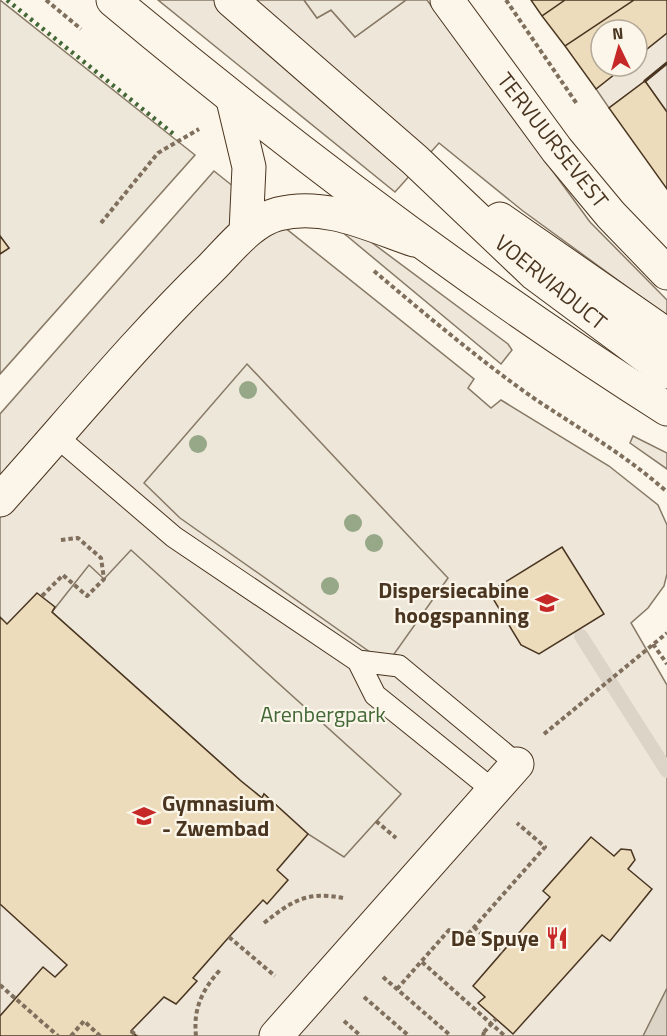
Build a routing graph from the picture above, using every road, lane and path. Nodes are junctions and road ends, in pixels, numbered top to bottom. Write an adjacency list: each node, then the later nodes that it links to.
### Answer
1 (113, 0): 4 (main road)
2 (231, 0): 6 (main road, VOERVIADUCT)
3 (447, 0): 11 (main road, TERVUURSEVEST)
4 (233, 100): 8 (main road); 9 (main road)
5 (202, 128): 7 (path)
6 (415, 160): 12 (main road, VOERVIADUCT); 13 (main road, VOERVIADUCT)
7 (101, 223)
8 (246, 232): 9 (main road); 15 (main road)
9 (422, 242): 14 (main road)
10 (370, 268): 16 (path)
11 (667, 273)
12 (667, 335)
13 (667, 372)
14 (667, 409)
15 (56, 436): 17 (main road); 22 (lane)
16 (667, 492)
17 (0, 500)
18 (60, 540): 19 (path)
19 (42, 596)
20 (667, 633): 21 (path)
21 (653, 644): 23 (path); 24 (path)
22 (358, 661): 25 (lane); 26 (lane)
23 (667, 664)
24 (549, 728)
25 (517, 764): 26 (main road)
26 (491, 794): 27 (main road); 29 (path)
27 (379, 919): 28 (path); 32 (main road)
28 (264, 923)
29 (474, 927): 31 (path); 33 (path)
30 (229, 937): 35 (path)
31 (502, 952)
32 (343, 960): 37 (path); 46 (main road); 47 (path)
33 (422, 962): 37 (path); 49 (path)
34 (220, 970): 45 (path)
35 (280, 980)
36 (0, 985): 41 (path)
37 (397, 989): 48 (path)
38 (496, 1019): 40 (path, bridge)
39 (131, 1031): 44 (path)
40 (483, 1034)
41 (58, 1036)
42 (71, 1036): 43 (path)
43 (100, 1036)
44 (137, 1036)
45 (196, 1036)
46 (276, 1036)
47 (409, 1036)
48 (451, 1036)
49 (505, 1036)

